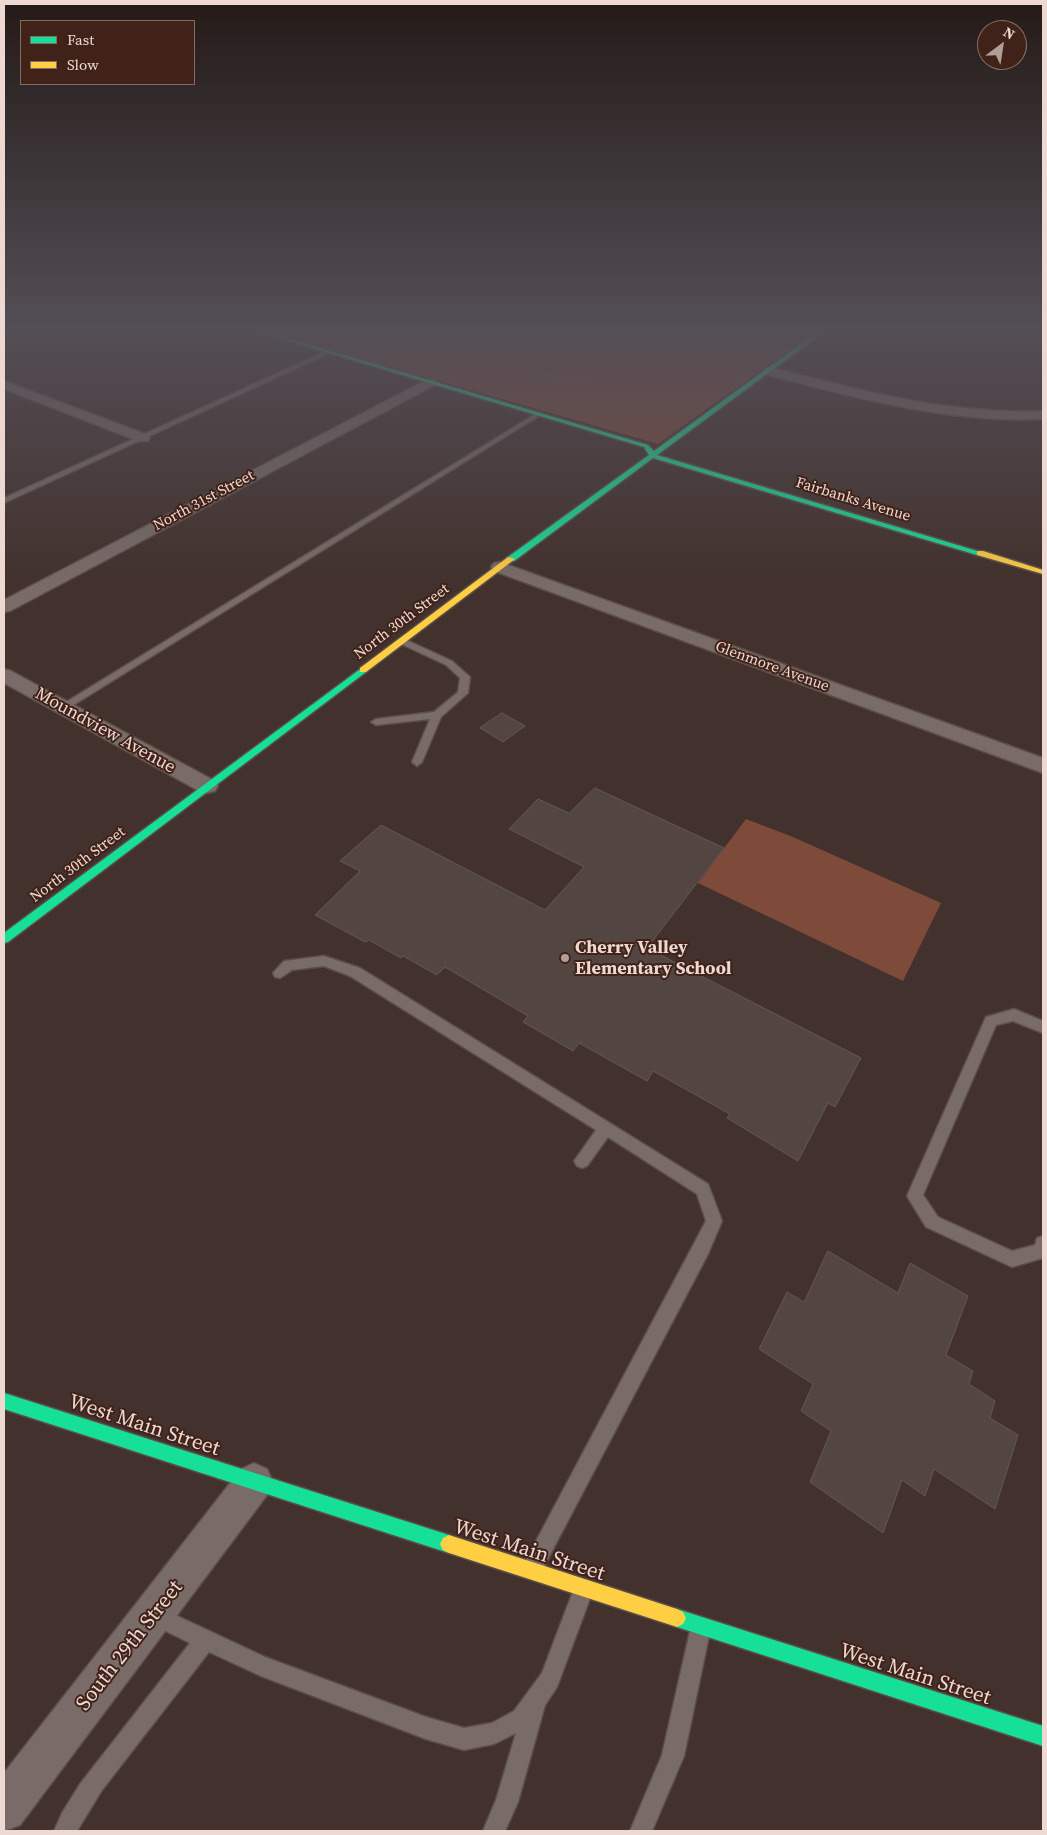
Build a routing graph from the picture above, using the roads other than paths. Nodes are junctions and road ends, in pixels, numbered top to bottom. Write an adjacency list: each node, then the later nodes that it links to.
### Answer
1 (90, 418): 7 (street)
2 (187, 418): 7 (lane)
3 (363, 418): 12 (street, North 31st Street)
4 (533, 418): 15 (lane)
5 (551, 418): 8 (street, Fairbanks Avenue)
6 (706, 418): 8 (street, North 30th Street)
7 (143, 438): 9 (lane)
8 (654, 456): 10 (street, North 30th Street); 11 (street, Fairbanks Avenue)
9 (4, 501)
10 (500, 567): 13 (street, North 30th Street); 19 (street, Glenmore Avenue)
11 (1043, 572)
12 (4, 607)
13 (402, 640): 16 (lane); 20 (street, North 30th Street)
14 (4, 675): 15 (street, Moundview Avenue)
15 (63, 707): 20 (street, Moundview Avenue)
16 (437, 715): 17 (lane); 18 (lane)
17 (376, 722)
18 (417, 762)
19 (1043, 766)
20 (207, 786): 21 (street, North 30th Street)
21 (4, 939)
22 (280, 973): 24 (lane)
23 (1043, 1027): 26 (lane)
24 (606, 1128): 25 (lane); 29 (lane)
25 (582, 1161)
26 (1043, 1244)
27 (4, 1401): 28 (street, West Main Street)
28 (254, 1482): 29 (street, West Main Street); 31 (street, South 29th Street)
29 (530, 1571): 30 (street, West Main Street)
30 (584, 1588): 32 (street, West Main Street); 34 (lane)
31 (154, 1614): 33 (lane); 36 (street, South 29th Street)
32 (701, 1626): 35 (street, West Main Street); 39 (lane)
33 (206, 1640): 34 (lane); 37 (lane)
34 (538, 1697): 38 (lane)
35 (1043, 1736)
36 (4, 1809)
37 (64, 1831)
38 (494, 1831)
39 (641, 1831)

